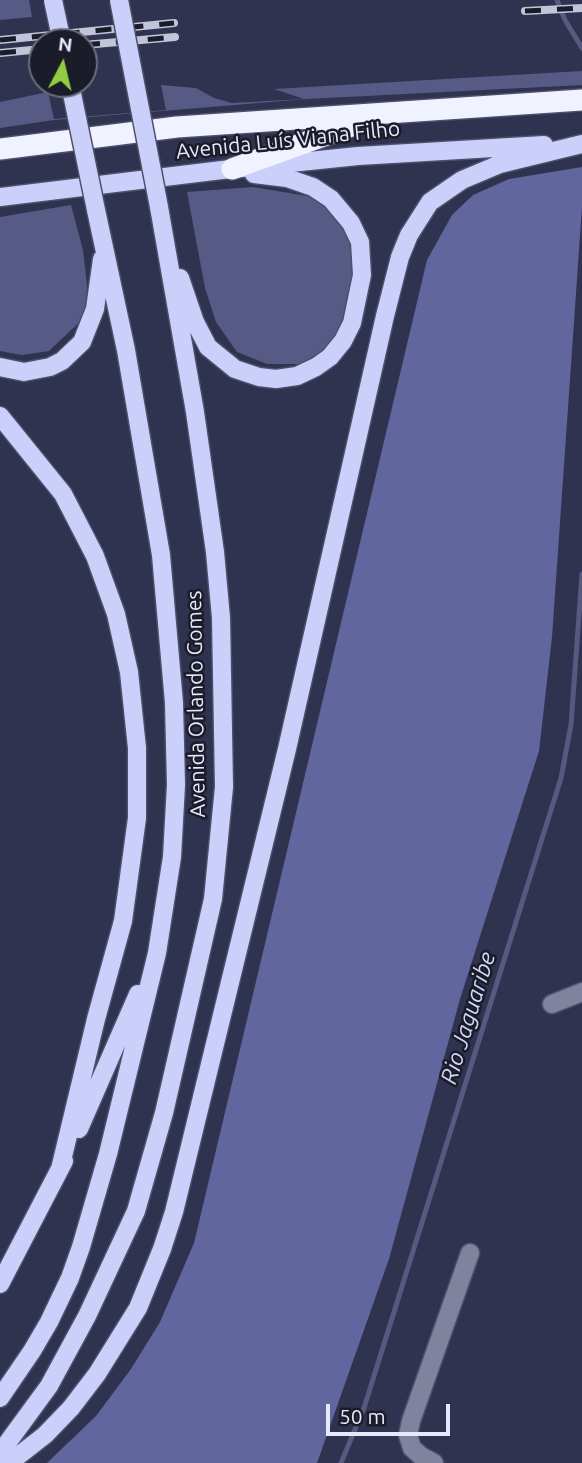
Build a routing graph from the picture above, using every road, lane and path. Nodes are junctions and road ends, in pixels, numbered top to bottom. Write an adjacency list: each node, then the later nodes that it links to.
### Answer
1 (53, 0): 3 (main road, bridge)
2 (119, 0): 11 (main road, Avenida Orlando Gomes, bridge)
3 (59, 28)
4 (73, 98): 12 (main road, Avenida Orlando Gomes, bridge)
5 (576, 100): 6 (highway, Avenida Luís Viana Filho)
6 (387, 113): 8 (highway, Avenida Luís Viana Filho); 9 (highway)
7 (582, 144): 9 (main road, Avenida Luís Viana Filho); 23 (main road)
8 (0, 149)
9 (227, 169): 10 (main road, Avenida Luís Viana Filho); 11 (main road)
10 (0, 197)
11 (164, 235): 22 (main road, Avenida Orlando Gomes)
12 (104, 248): 13 (main road); 15 (main road, Avenida Orlando Gomes)
13 (0, 367)
14 (0, 416): 18 (main road)
15 (157, 953): 18 (main road); 21 (main road, Avenida Orlando Gomes)
16 (582, 992): 17 (street)
17 (552, 1004)
18 (61, 1169): 20 (main road)
19 (470, 1253): 24 (street)
20 (0, 1283)
21 (0, 1398)
22 (0, 1453)
23 (9, 1463)
24 (434, 1463)

